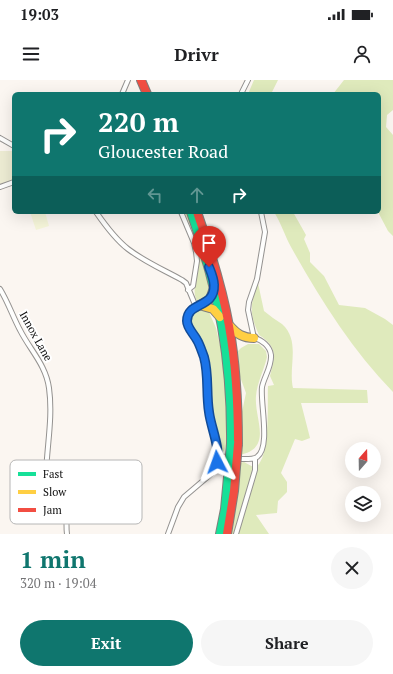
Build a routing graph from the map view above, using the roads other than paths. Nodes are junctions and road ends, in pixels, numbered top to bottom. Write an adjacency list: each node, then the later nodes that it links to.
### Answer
1 (128, 80): 4 (street)
2 (141, 80): 5 (highway)
3 (248, 80): 6 (street)
4 (123, 92)
5 (146, 92)
6 (242, 92)
7 (0, 138): 8 (street)
8 (12, 145)
9 (12, 183): 10 (street)
10 (0, 187)
11 (97, 214): 17 (street)
12 (102, 214): 17 (street)
13 (182, 214): 20 (street)
14 (192, 214): 18 (highway)
15 (198, 214): 23 (highway)
16 (261, 214): 24 (street)
17 (101, 220): 20 (street)
18 (214, 285): 21 (highway); 22 (highway)
19 (0, 289): 31 (street, Innox Lane)
20 (188, 290): 21 (street)
21 (198, 306): 22 (highway); 27 (street)
22 (222, 321): 26 (highway)
23 (230, 326): 24 (highway); 25 (highway)
24 (250, 338): 25 (highway); 29 (street)
25 (234, 353): 26 (highway)
26 (234, 444): 32 (highway, bridge)
27 (218, 456): 28 (street); 35 (street)
28 (226, 457)
29 (255, 458): 30 (street); 38 (street)
30 (239, 459)
31 (47, 460)
32 (232, 466): 36 (highway); 37 (highway)
33 (66, 524): 34 (street, Innox Lane)
34 (67, 534)
35 (168, 534)
36 (220, 534)
37 (227, 534)
38 (236, 534)

